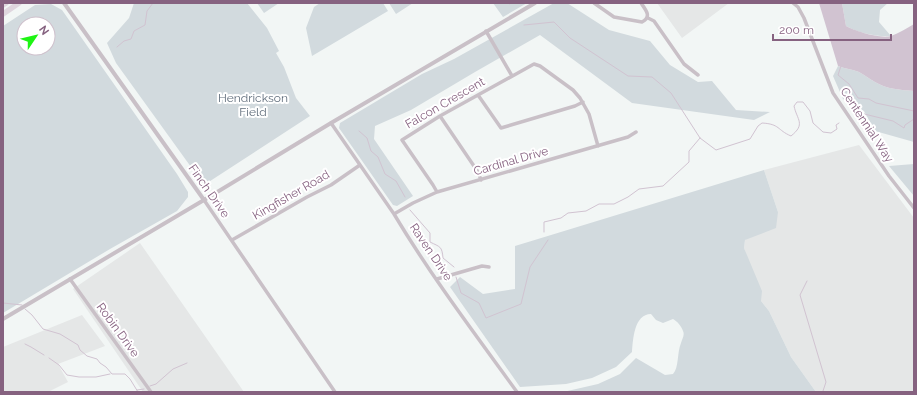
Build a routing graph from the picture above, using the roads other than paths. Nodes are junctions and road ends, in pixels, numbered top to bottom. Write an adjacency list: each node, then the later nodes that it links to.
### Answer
1 (6, 3): 8 (highway)
2 (19, 3): 9 (highway)
3 (64, 3): 23 (street, Finch Drive)
4 (535, 3): 11 (street)
5 (594, 3): 10 (street)
6 (641, 3): 10 (street)
7 (793, 3): 24 (street, Centennial Way)
8 (3, 5)
9 (3, 14)
10 (648, 18): 12 (street)
11 (486, 32): 13 (street); 17 (street)
12 (698, 75)
13 (512, 76): 14 (street, Falcon Crescent); 15 (street, Falcon Crescent)
14 (478, 95): 15 (street); 16 (street, Falcon Crescent)
15 (583, 102): 19 (street)
16 (440, 116): 21 (street); 22 (street, Falcon Crescent)
17 (331, 123): 20 (street, Raven Drive); 23 (street)
18 (636, 132): 19 (street, Cardinal Drive)
19 (598, 146): 21 (street, Cardinal Drive)
20 (360, 165): 25 (street, Raven Drive); 26 (street, Kingfisher Road)
21 (481, 180): 22 (street, Cardinal Drive)
22 (437, 192): 25 (street, Cardinal Drive)
23 (204, 200): 26 (street, Finch Drive); 28 (street)
24 (914, 208)
25 (394, 214): 29 (street, Raven Drive)
26 (232, 240): 32 (street, Finch Drive)
27 (489, 267): 29 (street)
28 (70, 279): 30 (street); 31 (street, Robin Drive)
29 (437, 280): 33 (street, Raven Drive)
30 (3, 319)
31 (151, 392)
32 (335, 392)
33 (517, 392)

